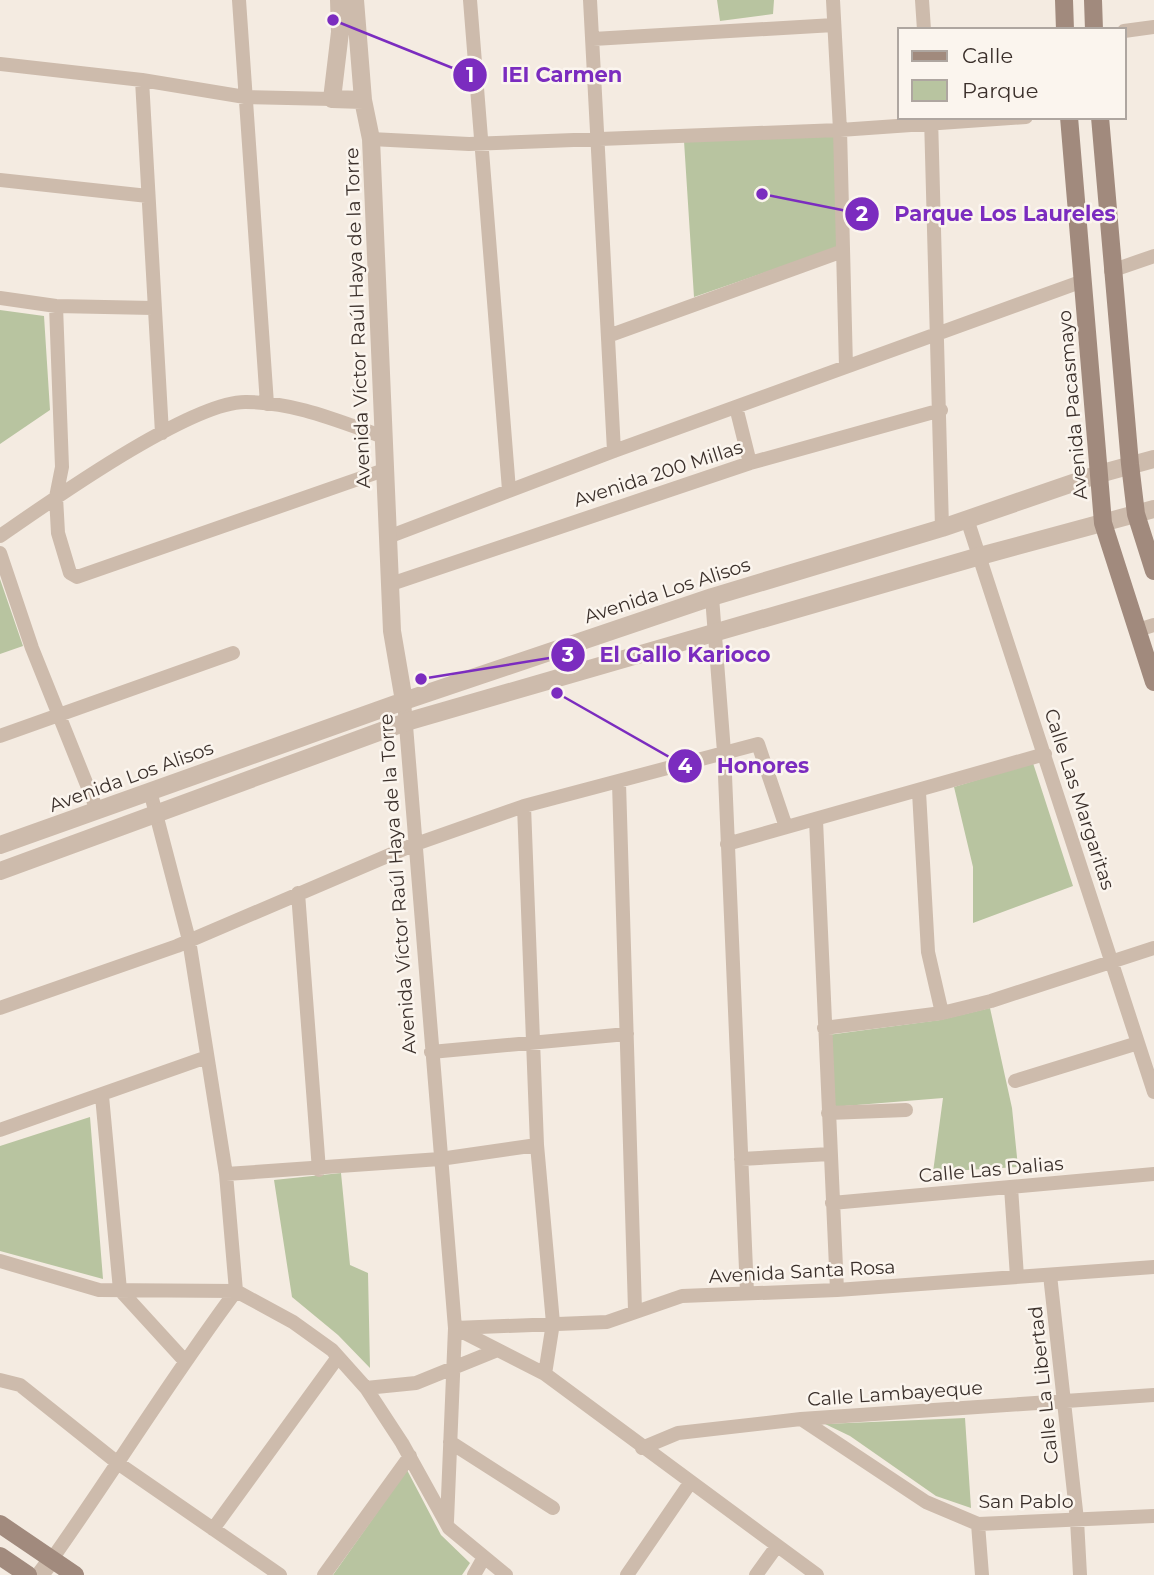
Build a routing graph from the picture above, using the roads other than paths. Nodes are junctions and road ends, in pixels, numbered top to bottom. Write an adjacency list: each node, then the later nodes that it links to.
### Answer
1 (239, 0): 19 (street)
2 (338, 0): 20 (street)
3 (355, 0): 21 (street, Avenida Víctor Raúl Haya de la Torre)
4 (590, 0): 16 (street)
5 (833, 0): 10 (street)
6 (922, 0): 12 (street)
7 (1064, 0): 13 (main road)
8 (1093, 0): 14 (main road)
9 (473, 1): 29 (street)
10 (834, 25): 16 (street); 26 (street)
11 (1154, 27): 15 (street)
12 (924, 28)
13 (1065, 28)
14 (1094, 28)
15 (1126, 31)
16 (593, 39): 27 (street)
17 (0, 64): 18 (street)
18 (142, 80): 19 (street); 31 (street)
19 (245, 97): 20 (street); 42 (street)
20 (332, 99): 21 (street)
21 (363, 100): 28 (street, Avenida Víctor Raúl Haya de la Torre)
22 (978, 119): 25 (street)
23 (1069, 119): 35 (main road, Avenida Pacasmayo)
24 (1100, 119): 34 (main road)
25 (931, 121): 26 (street); 39 (street)
26 (840, 130): 27 (street); 32 (street)
27 (598, 138): 29 (street); 40 (street)
28 (371, 139): 29 (street); 46 (street, Avenida Víctor Raúl Haya de la Torre)
29 (481, 142): 53 (street)
30 (0, 180): 31 (street)
31 (148, 196): 38 (street)
32 (843, 251): 40 (street); 41 (street)
33 (1154, 256): 34 (street)
34 (1111, 271): 50 (main road)
35 (1083, 281): 39 (street); 52 (main road, Avenida Pacasmayo)
36 (0, 298): 37 (street)
37 (56, 306): 38 (street); 54 (street)
38 (153, 308): 45 (street)
39 (938, 332): 41 (street); 44 (street)
40 (608, 336): 47 (street)
41 (846, 367): 43 (street)
42 (267, 404): 45 (street); 46 (street)
43 (736, 407): 47 (street); 49 (street)
44 (941, 410): 49 (street, Avenida 200 Millas); 59 (street)
45 (162, 433): 54 (street)
46 (384, 438): 51 (street, Avenida Víctor Raúl Haya de la Torre)
47 (614, 451): 53 (street)
48 (1154, 459): 50 (street, Avenida Los Alisos)
49 (750, 463): 65 (street, Avenida 200 Millas)
50 (1130, 464): 52 (street, Avenida Los Alisos); 56 (main road)
51 (384, 470): 54 (street); 61 (street, Avenida Víctor Raúl Haya de la Torre)
52 (1099, 474): 57 (street, Avenida Los Alisos); 58 (main road, Avenida Pacasmayo)
53 (509, 490): 61 (street)
54 (56, 497): 60 (street)
55 (1154, 509): 56 (street)
56 (1136, 514): 58 (street); 64 (main road)
57 (968, 519): 59 (street, Avenida Los Alisos); 63 (street, Calle Las Margaritas)
58 (1104, 523): 63 (street); 67 (main road, Avenida Pacasmayo)
59 (942, 528): 66 (street, Avenida Los Alisos)
60 (0, 536)
61 (388, 537): 65 (street, Avenida Víctor Raúl Haya de la Torre)
62 (0, 553): 72 (street)
63 (979, 556): 68 (street); 76 (street, Calle Las Margaritas)
64 (1154, 571)
65 (391, 584): 71 (street, Avenida Víctor Raúl Haya de la Torre)
66 (712, 597): 68 (street); 71 (street, Avenida Los Alisos)
67 (1146, 628): 70 (main road, Avenida Pacasmayo)
68 (715, 633): 73 (street); 75 (street)
69 (233, 653): 72 (street)
70 (1154, 682)
71 (404, 701): 73 (street, Avenida Víctor Raúl Haya de la Torre); 78 (street, Avenida Los Alisos)
72 (58, 716): 74 (street); 81 (street)
73 (405, 722): 82 (street); 87 (street, Avenida Víctor Raúl Haya de la Torre)
74 (0, 736)
75 (724, 752): 77 (street); 84 (street); 85 (street)
76 (1045, 754): 79 (street); 92 (street, Calle Las Margaritas)
77 (619, 783): 80 (street); 96 (street)
78 (150, 791): 81 (street, Avenida Los Alisos); 82 (street)
79 (919, 792): 83 (street); 94 (street)
80 (524, 806): 87 (street); 98 (street)
81 (97, 810): 86 (street, Avenida Los Alisos)
82 (156, 814): 88 (street); 90 (street)
83 (816, 820): 84 (street); 95 (street)
84 (786, 827): 85 (street)
85 (727, 844): 110 (street)
86 (0, 845)
87 (413, 845): 89 (street); 99 (street, Avenida Víctor Raúl Haya de la Torre)
88 (0, 870)
89 (298, 893): 90 (street); 111 (street)
90 (189, 940): 93 (street); 100 (street)
91 (1154, 948): 92 (street)
92 (1113, 961): 94 (street); 97 (street, Calle Las Margaritas)
93 (0, 1008)
94 (942, 1013): 95 (street)
95 (824, 1028): 105 (street)
96 (626, 1034): 98 (street); 124 (street)
97 (1138, 1043): 101 (street); 102 (street, Calle Las Margaritas)
98 (531, 1044): 99 (street); 107 (street)
99 (431, 1052): 109 (street, Avenida Víctor Raúl Haya de la Torre)
100 (207, 1058): 103 (street); 112 (street)
101 (1015, 1081)
102 (1154, 1091)
103 (103, 1097): 106 (street); 120 (street)
104 (906, 1110): 105 (street)
105 (828, 1113): 108 (street)
106 (0, 1130)
107 (537, 1145): 109 (street); 125 (street)
108 (830, 1154): 110 (street); 115 (street)
109 (440, 1159): 111 (street); 126 (street, Avenida Víctor Raúl Haya de la Torre)
110 (741, 1159): 123 (street)
111 (319, 1170): 112 (street)
112 (226, 1174): 122 (street)
113 (1154, 1174): 114 (street, Calle Las Dalias)
114 (1011, 1187): 115 (street, Calle Las Dalias); 119 (street)
115 (832, 1203): 121 (street)
116 (0, 1261): 120 (street)
117 (1154, 1267): 118 (street, Avenida Santa Rosa)
118 (1050, 1275): 119 (street, Avenida Santa Rosa); 135 (street, Calle La Libertad)
119 (1017, 1277): 121 (street, Avenida Santa Rosa)
120 (120, 1290): 122 (street); 129 (street)
121 (836, 1290): 123 (street, Avenida Santa Rosa)
122 (236, 1291): 128 (street); 129 (street)
123 (747, 1293): 124 (street, Avenida Santa Rosa)
124 (635, 1310): 125 (street, Avenida Santa Rosa)
125 (553, 1323): 126 (street, Avenida Santa Rosa); 131 (street)
126 (456, 1328): 127 (street); 130 (street, Avenida Víctor Raúl Haya de la Torre)
127 (495, 1351): 130 (street); 131 (street)
128 (338, 1357): 133 (street); 148 (street)
129 (184, 1360): 140 (street)
130 (454, 1366): 133 (street); 137 (street, Avenida Víctor Raúl Haya de la Torre)
131 (545, 1374): 138 (street)
132 (0, 1380): 140 (street)
133 (366, 1388): 139 (street)
134 (1154, 1395): 135 (street, Calle Lambayeque)
135 (1063, 1401): 136 (street, Calle Lambayeque); 144 (street, Calle La Libertad)
136 (801, 1419): 138 (street, Calle Lambayeque); 147 (street, San Pablo)
137 (450, 1441): 142 (street); 145 (street, Avenida Víctor Raúl Haya de la Torre)
138 (642, 1448): 141 (street)
139 (410, 1456): 145 (street); 157 (street)
140 (119, 1464): 148 (street); 151 (street)
141 (690, 1483): 149 (street); 160 (street)
142 (554, 1508)
143 (1154, 1516): 144 (street, San Pablo)
144 (1077, 1520): 147 (street, San Pablo); 164 (street, Calle La Libertad)
145 (447, 1521): 152 (street)
146 (0, 1524): 151 (main road)
147 (978, 1524): 163 (street)
148 (213, 1529): 156 (street)
149 (776, 1546): 161 (street); 162 (street)
150 (0, 1556): 153 (main road)
151 (52, 1559): 154 (street); 155 (main road)
152 (483, 1559): 158 (street); 159 (street)
153 (28, 1575)
154 (40, 1575)
155 (75, 1575)
156 (280, 1575)
157 (324, 1575)
158 (474, 1575)
159 (506, 1575)
160 (626, 1575)
161 (757, 1575)
162 (817, 1575)
163 (982, 1575)
164 (1080, 1575)

